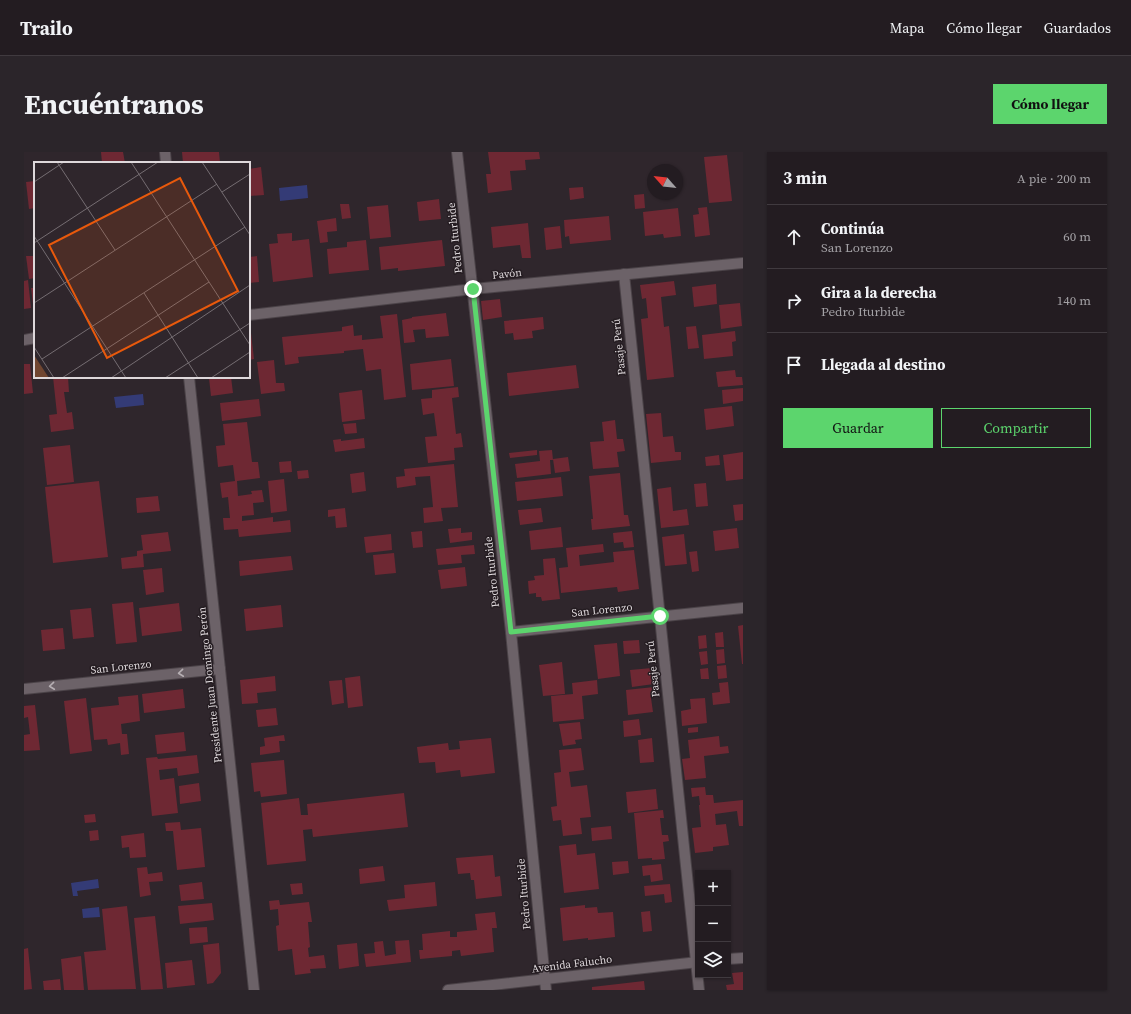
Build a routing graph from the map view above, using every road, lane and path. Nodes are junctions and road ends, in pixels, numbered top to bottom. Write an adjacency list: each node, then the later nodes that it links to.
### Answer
1 (165, 152): 3 (street)
2 (457, 152): 6 (street, Pedro Iturbide)
3 (166, 162)
4 (743, 263): 5 (street, Pavón)
5 (624, 274): 6 (street, Pavón); 12 (street, Pasaje Perú)
6 (473, 289): 7 (street, Pavón); 13 (street, Pedro Iturbide)
7 (250, 315)
8 (34, 338): 9 (street)
9 (24, 340)
10 (189, 378): 14 (street, Presidente Juan Domingo Perón)
11 (743, 608): 12 (street, San Lorenzo)
12 (660, 616): 13 (street, San Lorenzo); 16 (street, Pasaje Perú)
13 (511, 632): 21 (street, Pedro Iturbide)
14 (220, 669): 15 (street, San Lorenzo, one-way to 15); 22 (street, Presidente Juan Domingo Perón)
15 (24, 689)
16 (695, 943)
17 (743, 958): 18 (street)
18 (731, 959)
19 (695, 962): 21 (street, Avenida Falucho)
20 (698, 978): 24 (street, Pasaje Perú)
21 (545, 985): 23 (street, Avenida Falucho)
22 (254, 990)
23 (448, 990)
24 (699, 990)

